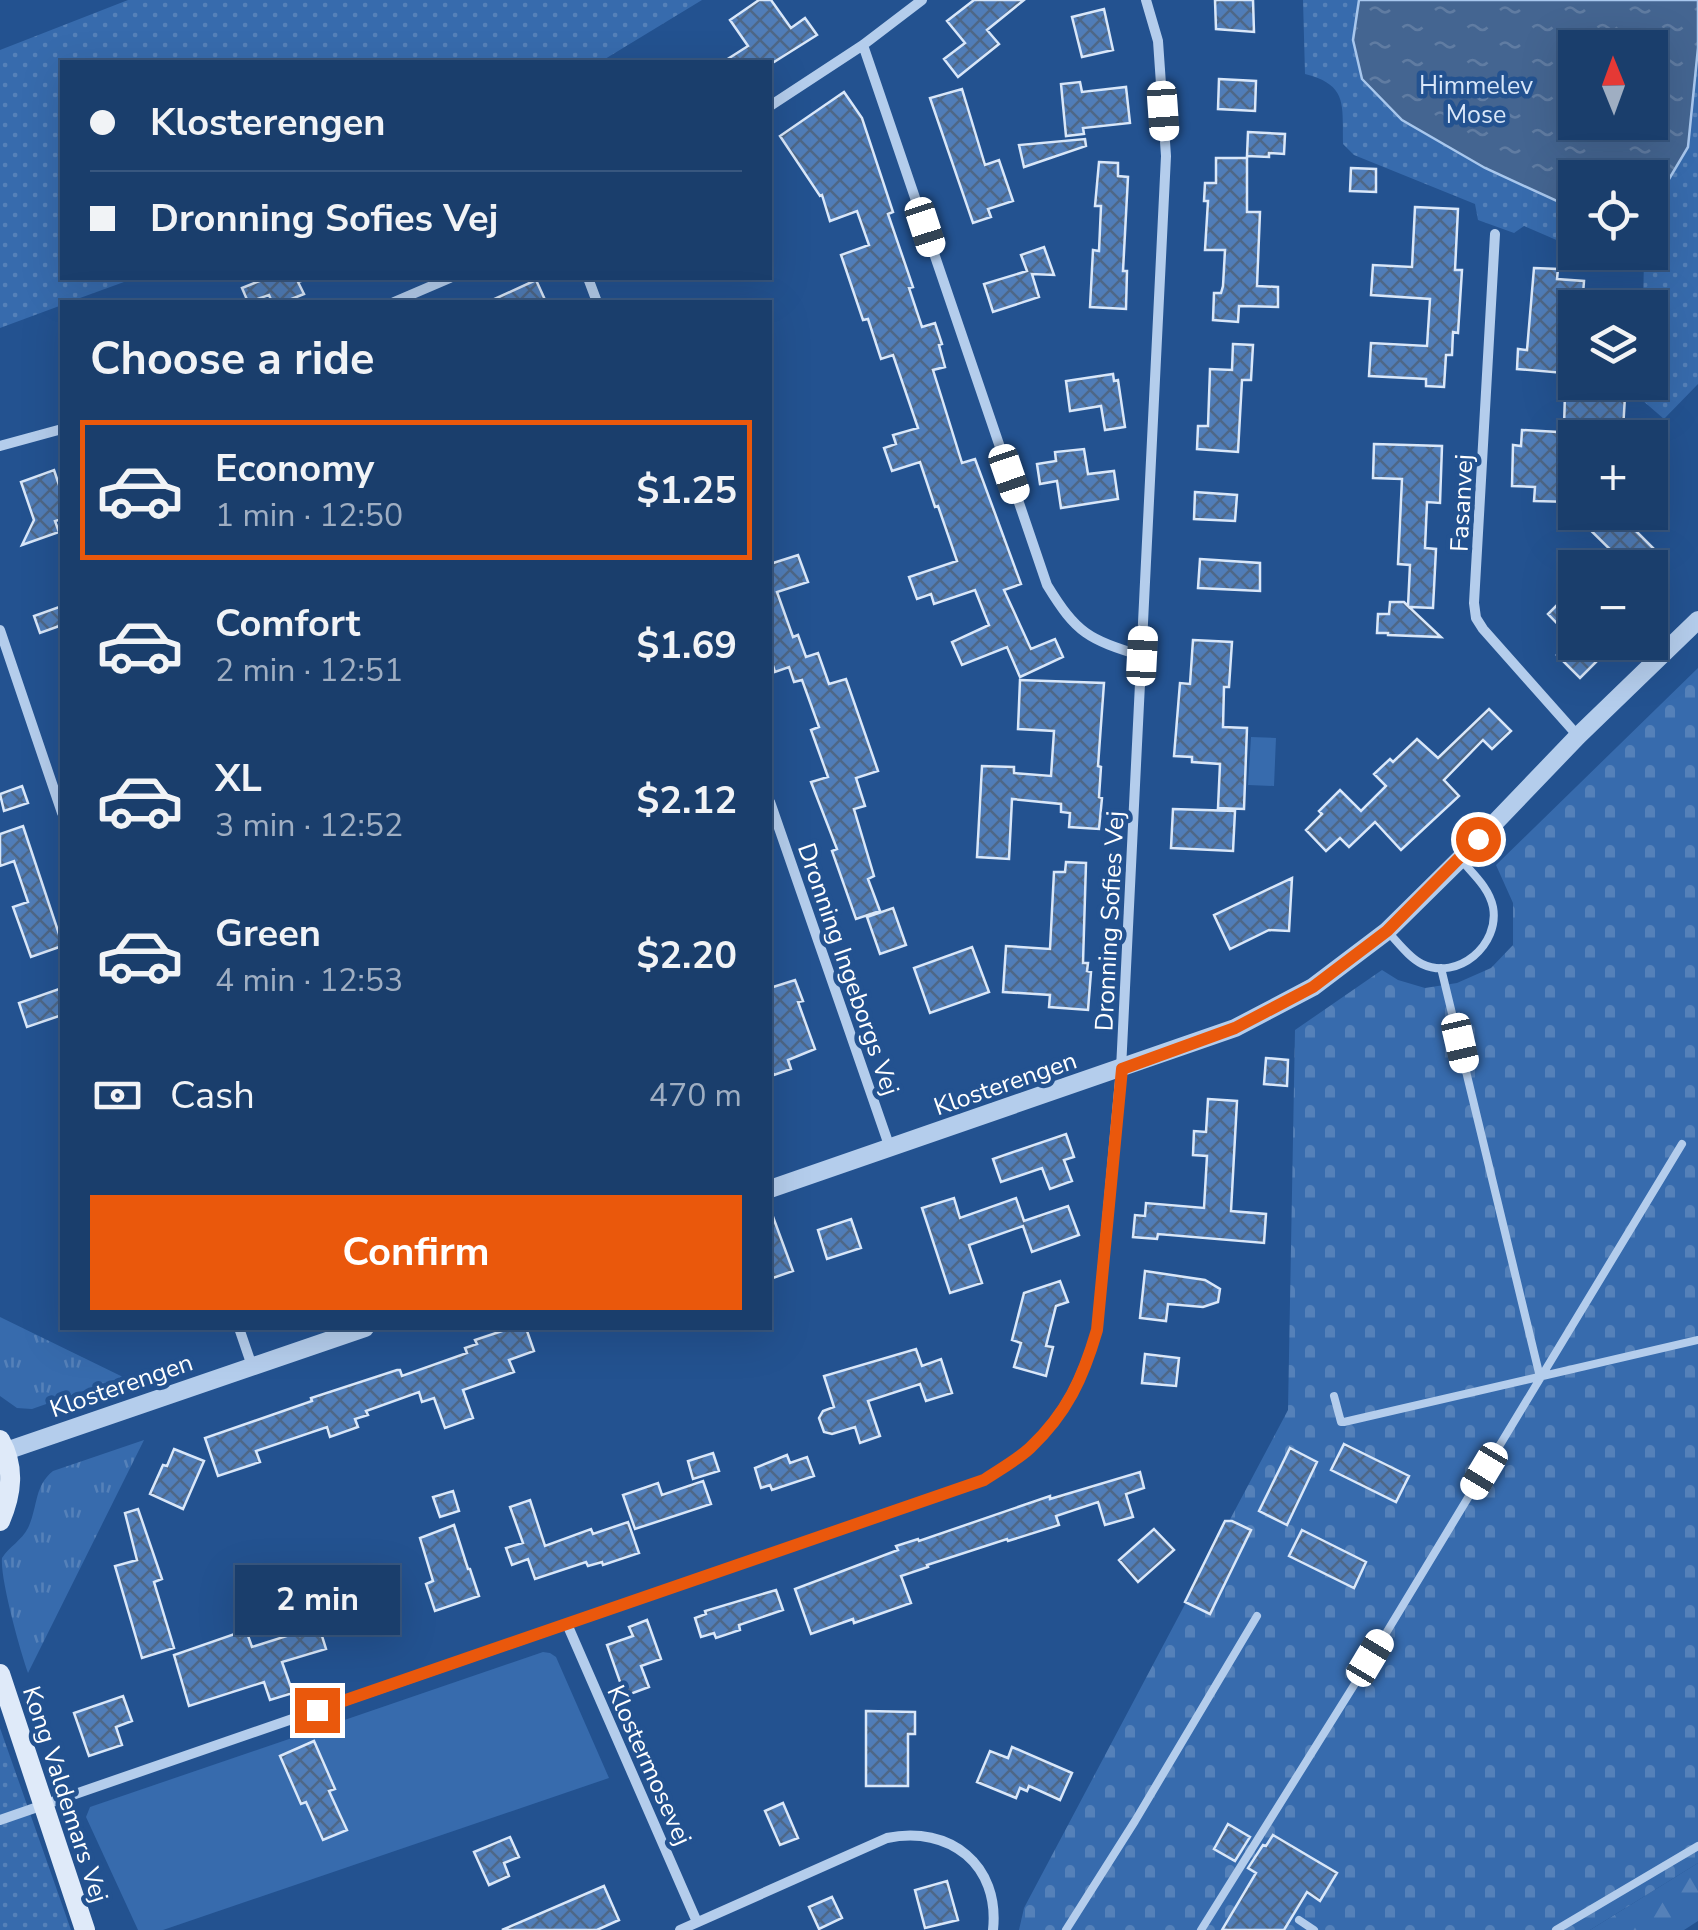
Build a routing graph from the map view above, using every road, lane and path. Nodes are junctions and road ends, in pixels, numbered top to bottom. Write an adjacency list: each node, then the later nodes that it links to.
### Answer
1 (922, 0): 3 (street)
2 (1146, 0): 12 (street, Dronning Sofies Vej)
3 (863, 45): 4 (street); 12 (street)
4 (772, 105)
5 (1495, 234): 13 (street, Fasanvej)
6 (445, 280): 7 (street)
7 (399, 300)
8 (60, 430): 9 (street)
9 (0, 446)
10 (1698, 620): 13 (street, Klosterengen)
11 (0, 630): 14 (street)
12 (1142, 656): 19 (street, Dronning Sofies Vej)
13 (1578, 736): 16 (street, Klosterengen)
14 (60, 806)
15 (772, 808): 21 (street, Dronning Ingeborgs Vej)
16 (1460, 859): 17 (street, Klosterengen); 18 (lane)
17 (1387, 931): 18 (lane); 19 (street, Klosterengen)
18 (1441, 968): 27 (lane)
19 (1122, 1069): 21 (street, Klosterengen); 32 (street, Dronning Sofies Vej)
20 (1682, 1144): 27 (lane)
21 (890, 1148): 22 (street, Klosterengen)
22 (772, 1188)
23 (240, 1330): 26 (street)
24 (360, 1330): 26 (street, Klosterengen)
25 (1698, 1340): 27 (lane)
26 (252, 1366): 29 (street, Klosterengen)
27 (1540, 1378): 28 (lane); 43 (lane)
28 (1334, 1396)
29 (3, 1445): 30 (main road)
30 (0, 1521)
31 (1257, 1616): 42 (lane)
32 (567, 1624): 34 (street, Dronning Sofies Vej); 38 (street, Klostermosevej)
33 (0, 1674): 34 (main road, Kong Valdemars Vej)
34 (44, 1806): 35 (street, Dronning Sofies Vej); 39 (main road, Kong Valdemars Vej)
35 (0, 1820)
36 (1698, 1846): 45 (lane)
37 (1299, 1920): 44 (lane)
38 (697, 1922): 40 (street); 41 (street)
39 (86, 1930)
40 (680, 1930)
41 (993, 1930)
42 (1066, 1930)
43 (1201, 1930)
44 (1314, 1930)
45 (1556, 1930)

